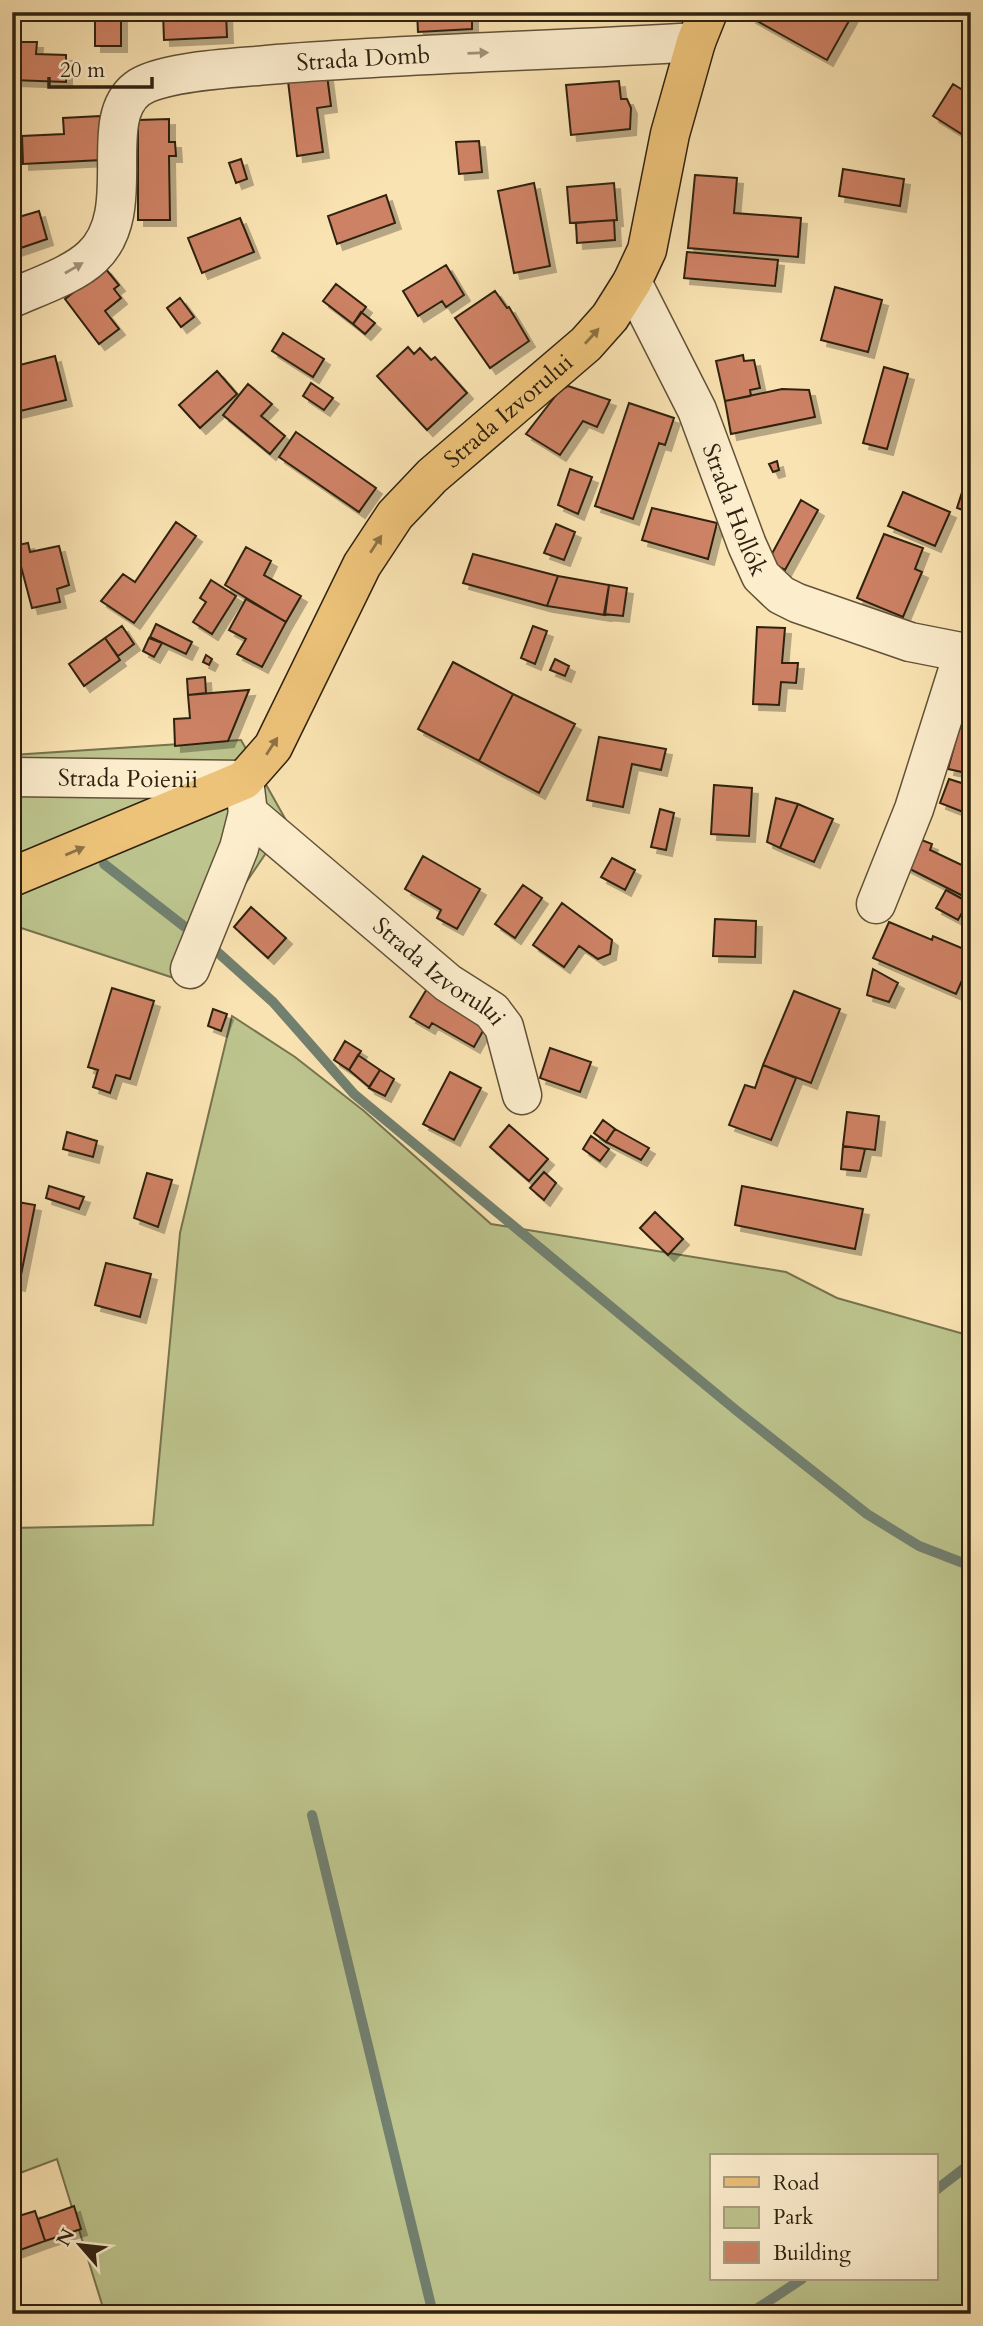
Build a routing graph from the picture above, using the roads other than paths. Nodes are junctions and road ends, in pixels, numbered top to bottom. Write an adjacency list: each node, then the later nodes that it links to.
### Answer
1 (702, 27): 2 (main road, Strada Izvorului); 3 (street, Strada Domb, one-way to 1)
2 (632, 282): 4 (street, Strada Hollók); 6 (main road, Strada Izvorului, one-way to 2)
3 (12, 298)
4 (967, 654): 8 (street, Strada Hollók)
5 (12, 777): 6 (street, Strada Poienii)
6 (246, 796): 7 (main road, Strada Izvorului, one-way to 6); 9 (street); 10 (street, Strada Izvorului)
7 (12, 877)
8 (876, 904)
9 (190, 969)
10 (522, 1095)

